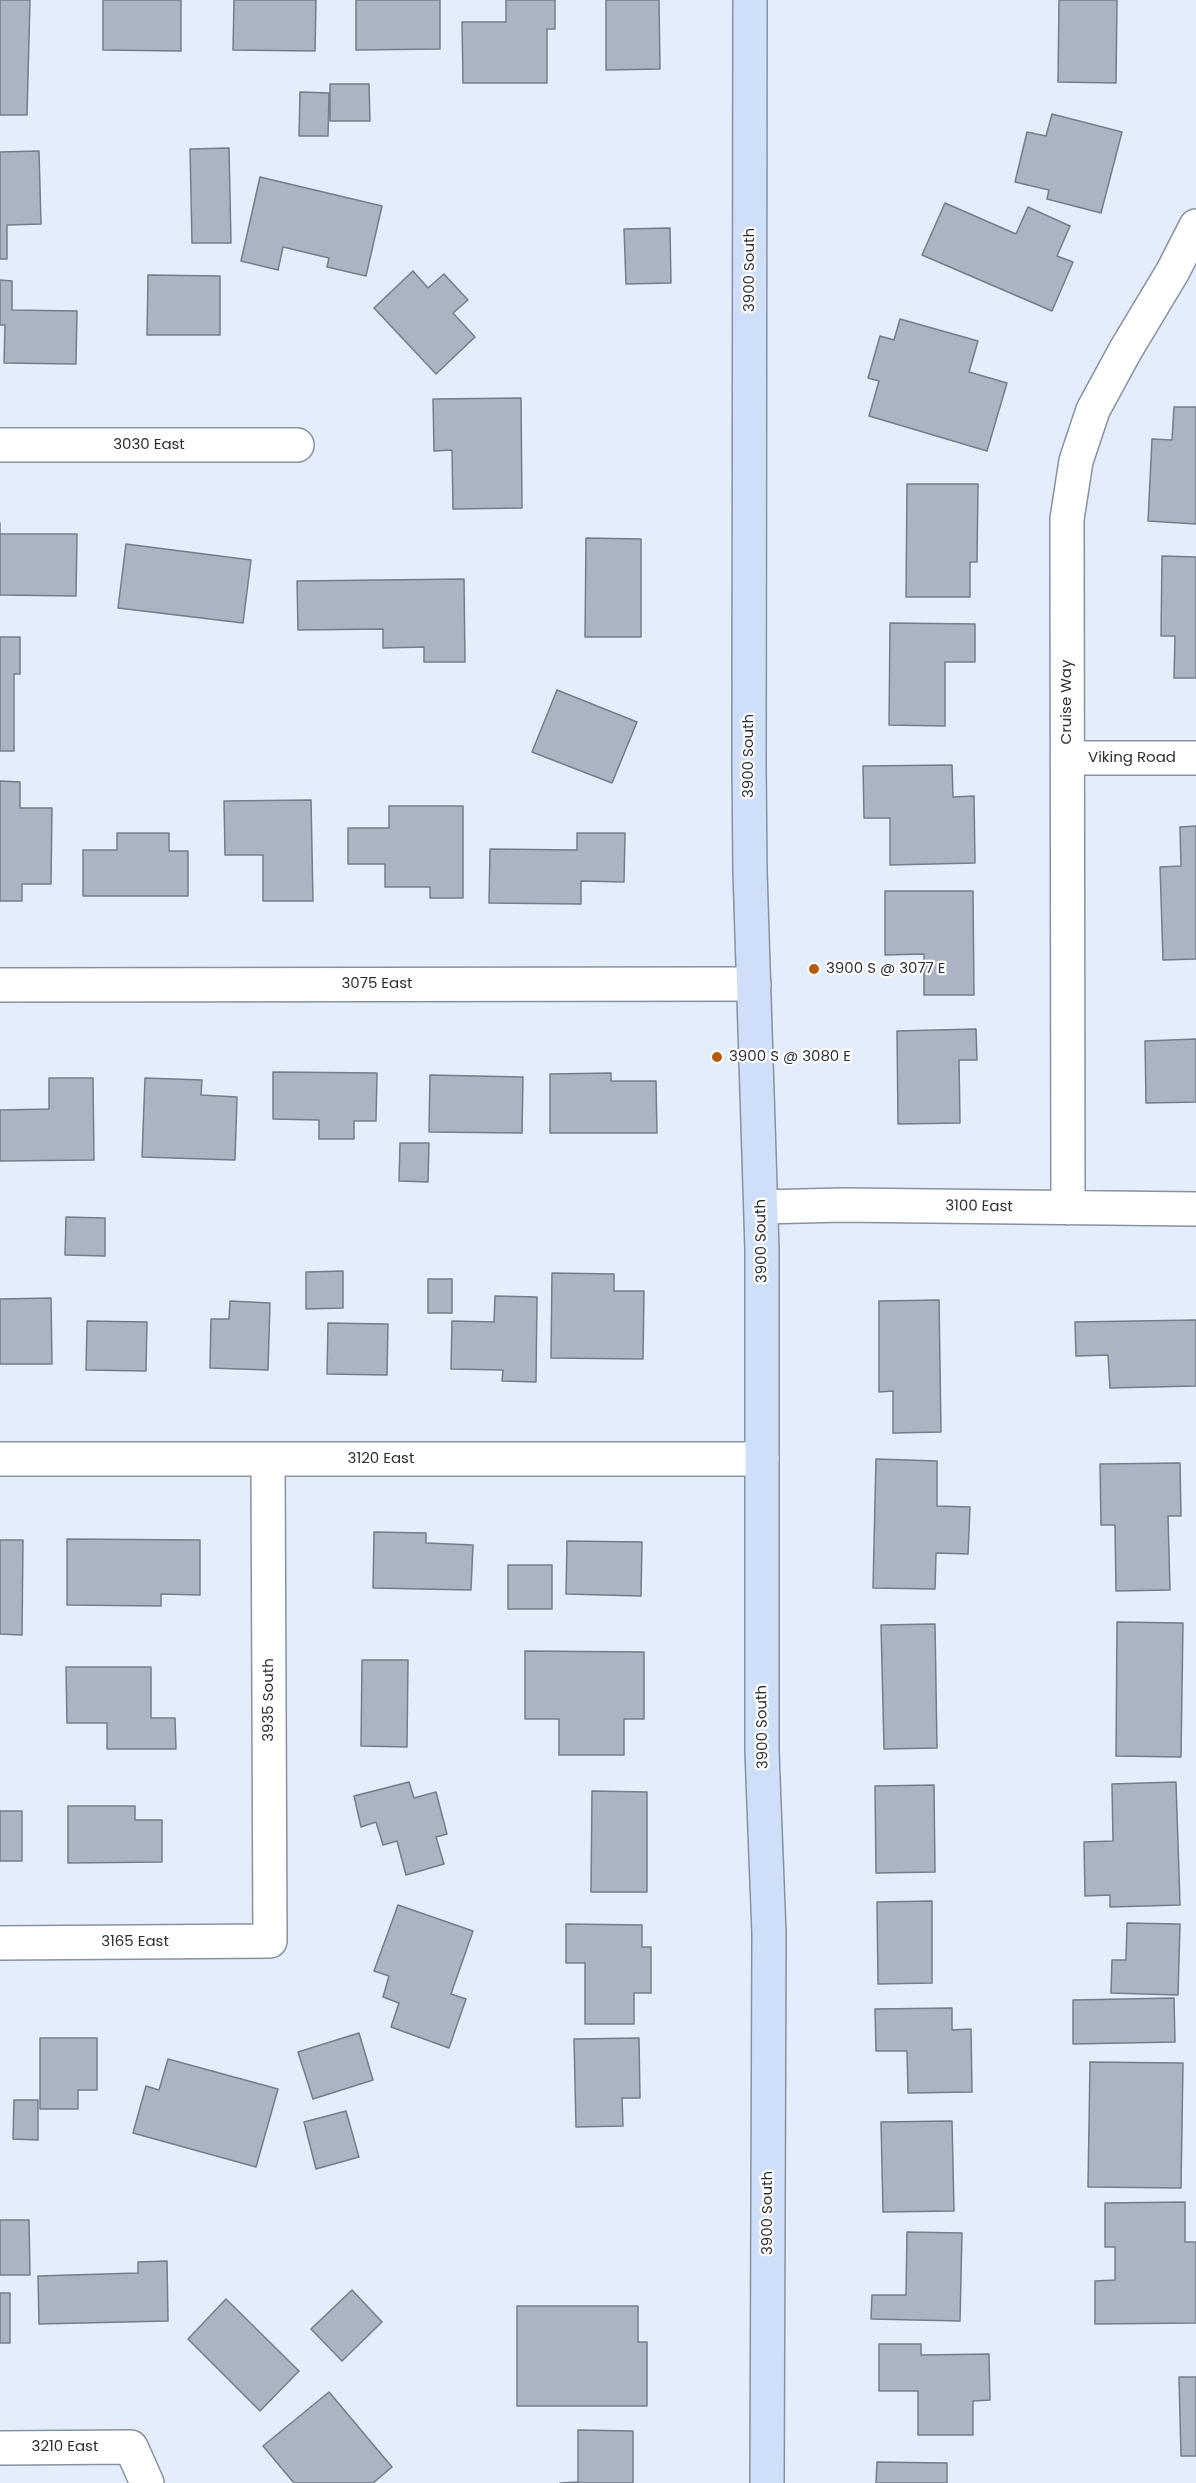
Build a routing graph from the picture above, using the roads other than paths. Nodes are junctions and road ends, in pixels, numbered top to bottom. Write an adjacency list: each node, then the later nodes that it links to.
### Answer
1 (750, 0): 8 (main road, 3900 South)
2 (1196, 226): 3 (street, Cruise Way)
3 (1185, 277): 6 (street, Cruise Way)
4 (0, 445): 5 (street, 3030 East)
5 (297, 445)
6 (1068, 758): 7 (street, Viking Road); 11 (street, Cruise Way)
7 (1196, 758)
8 (754, 984): 9 (street, 3075 East); 10 (main road, 3900 South)
9 (0, 985)
10 (762, 1207): 11 (street, 3100 East); 15 (main road, 3900 South)
11 (1068, 1208): 12 (street, 3100 East)
12 (1196, 1209)
13 (0, 1459): 14 (street, 3120 East)
14 (268, 1459): 15 (street, 3120 East); 16 (street, 3935 South)
15 (762, 1459): 20 (main road, 3900 South)
16 (270, 1941): 17 (street, 3165 East)
17 (0, 1943)
18 (0, 2448): 19 (street, 3210 East)
19 (147, 2483)
20 (767, 2483)

